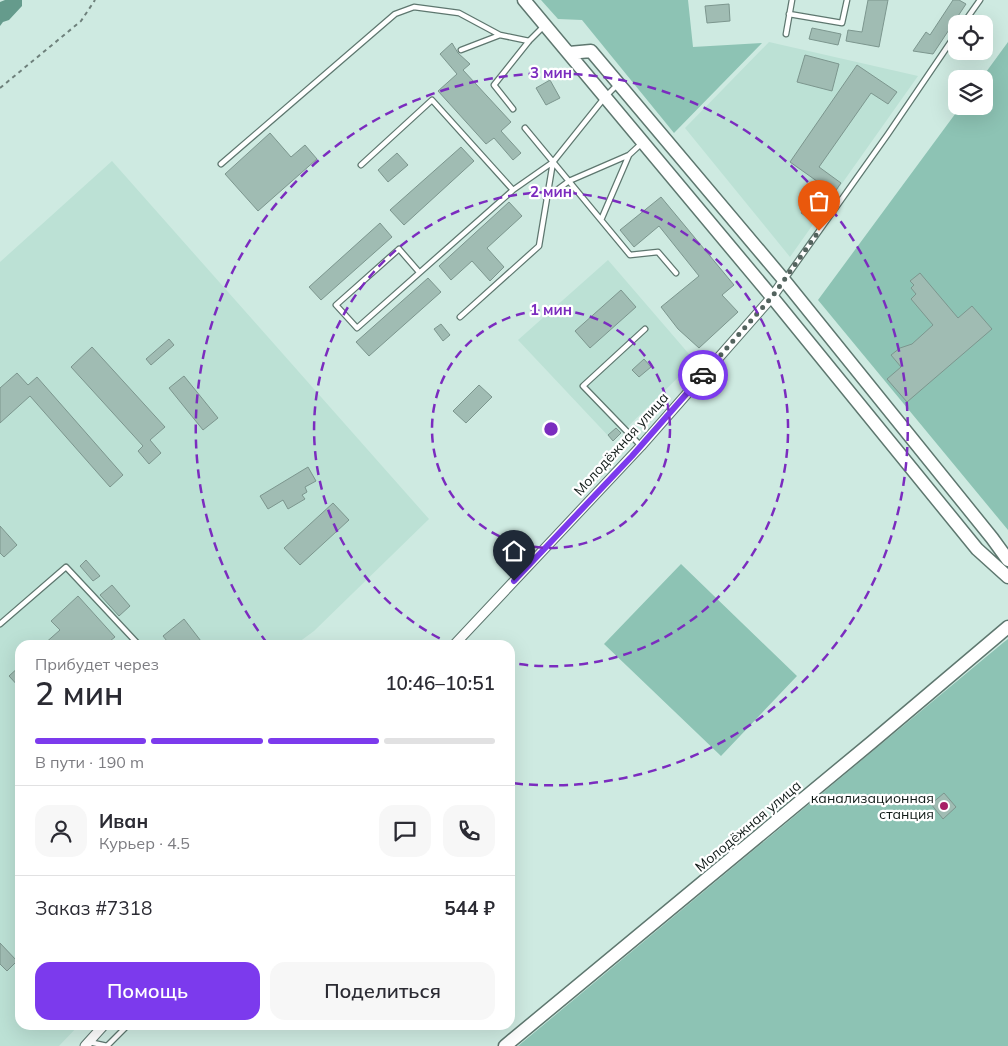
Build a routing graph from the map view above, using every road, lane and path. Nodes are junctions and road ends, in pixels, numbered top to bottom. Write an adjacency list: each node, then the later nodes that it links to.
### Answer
1 (96, 0): 16 (path)
2 (524, 0): 8 (street)
3 (792, 0): 6 (lane)
4 (847, 0): 6 (lane)
5 (980, 0): 7 (lane)
6 (789, 14): 9 (lane)
7 (970, 15)
8 (545, 25): 11 (lane); 14 (street)
9 (786, 34)
10 (500, 35): 11 (lane); 13 (lane); 23 (lane)
11 (529, 42): 18 (lane)
12 (948, 46): 31 (lane)
13 (461, 50)
14 (570, 53): 15 (street); 17 (street)
15 (619, 83): 17 (lane); 31 (street)
16 (0, 88)
17 (606, 97): 20 (street); 22 (lane)
18 (513, 109)
19 (525, 128): 22 (lane)
20 (643, 142): 21 (lane); 32 (street)
21 (629, 155): 25 (lane); 28 (lane)
22 (553, 162): 25 (lane); 26 (lane); 27 (lane)
23 (221, 164)
24 (361, 165): 26 (lane)
25 (569, 181): 27 (lane); 28 (lane)
26 (513, 190): 29 (lane)
27 (546, 198): 33 (lane)
28 (601, 220): 30 (lane)
29 (419, 272): 29 (lane)
30 (676, 273)
31 (784, 280): 32 (street, Молодёжная улица); 36 (street)
32 (772, 297): 35 (street, Молодёжная улица); 37 (street)
33 (460, 317)
34 (645, 330): 35 (lane)
35 (641, 446): 43 (street, Молодёжная улица)
36 (992, 538): 37 (lane); 38 (street)
37 (977, 549): 39 (street)
38 (1008, 560)
39 (1008, 577)
40 (0, 624): 42 (lane)
41 (1008, 627): 47 (street, Молодёжная улица)
42 (134, 640)
43 (459, 640)
44 (100, 1030): 46 (street)
45 (123, 1030): 46 (lane)
46 (87, 1044)
47 (505, 1046)

